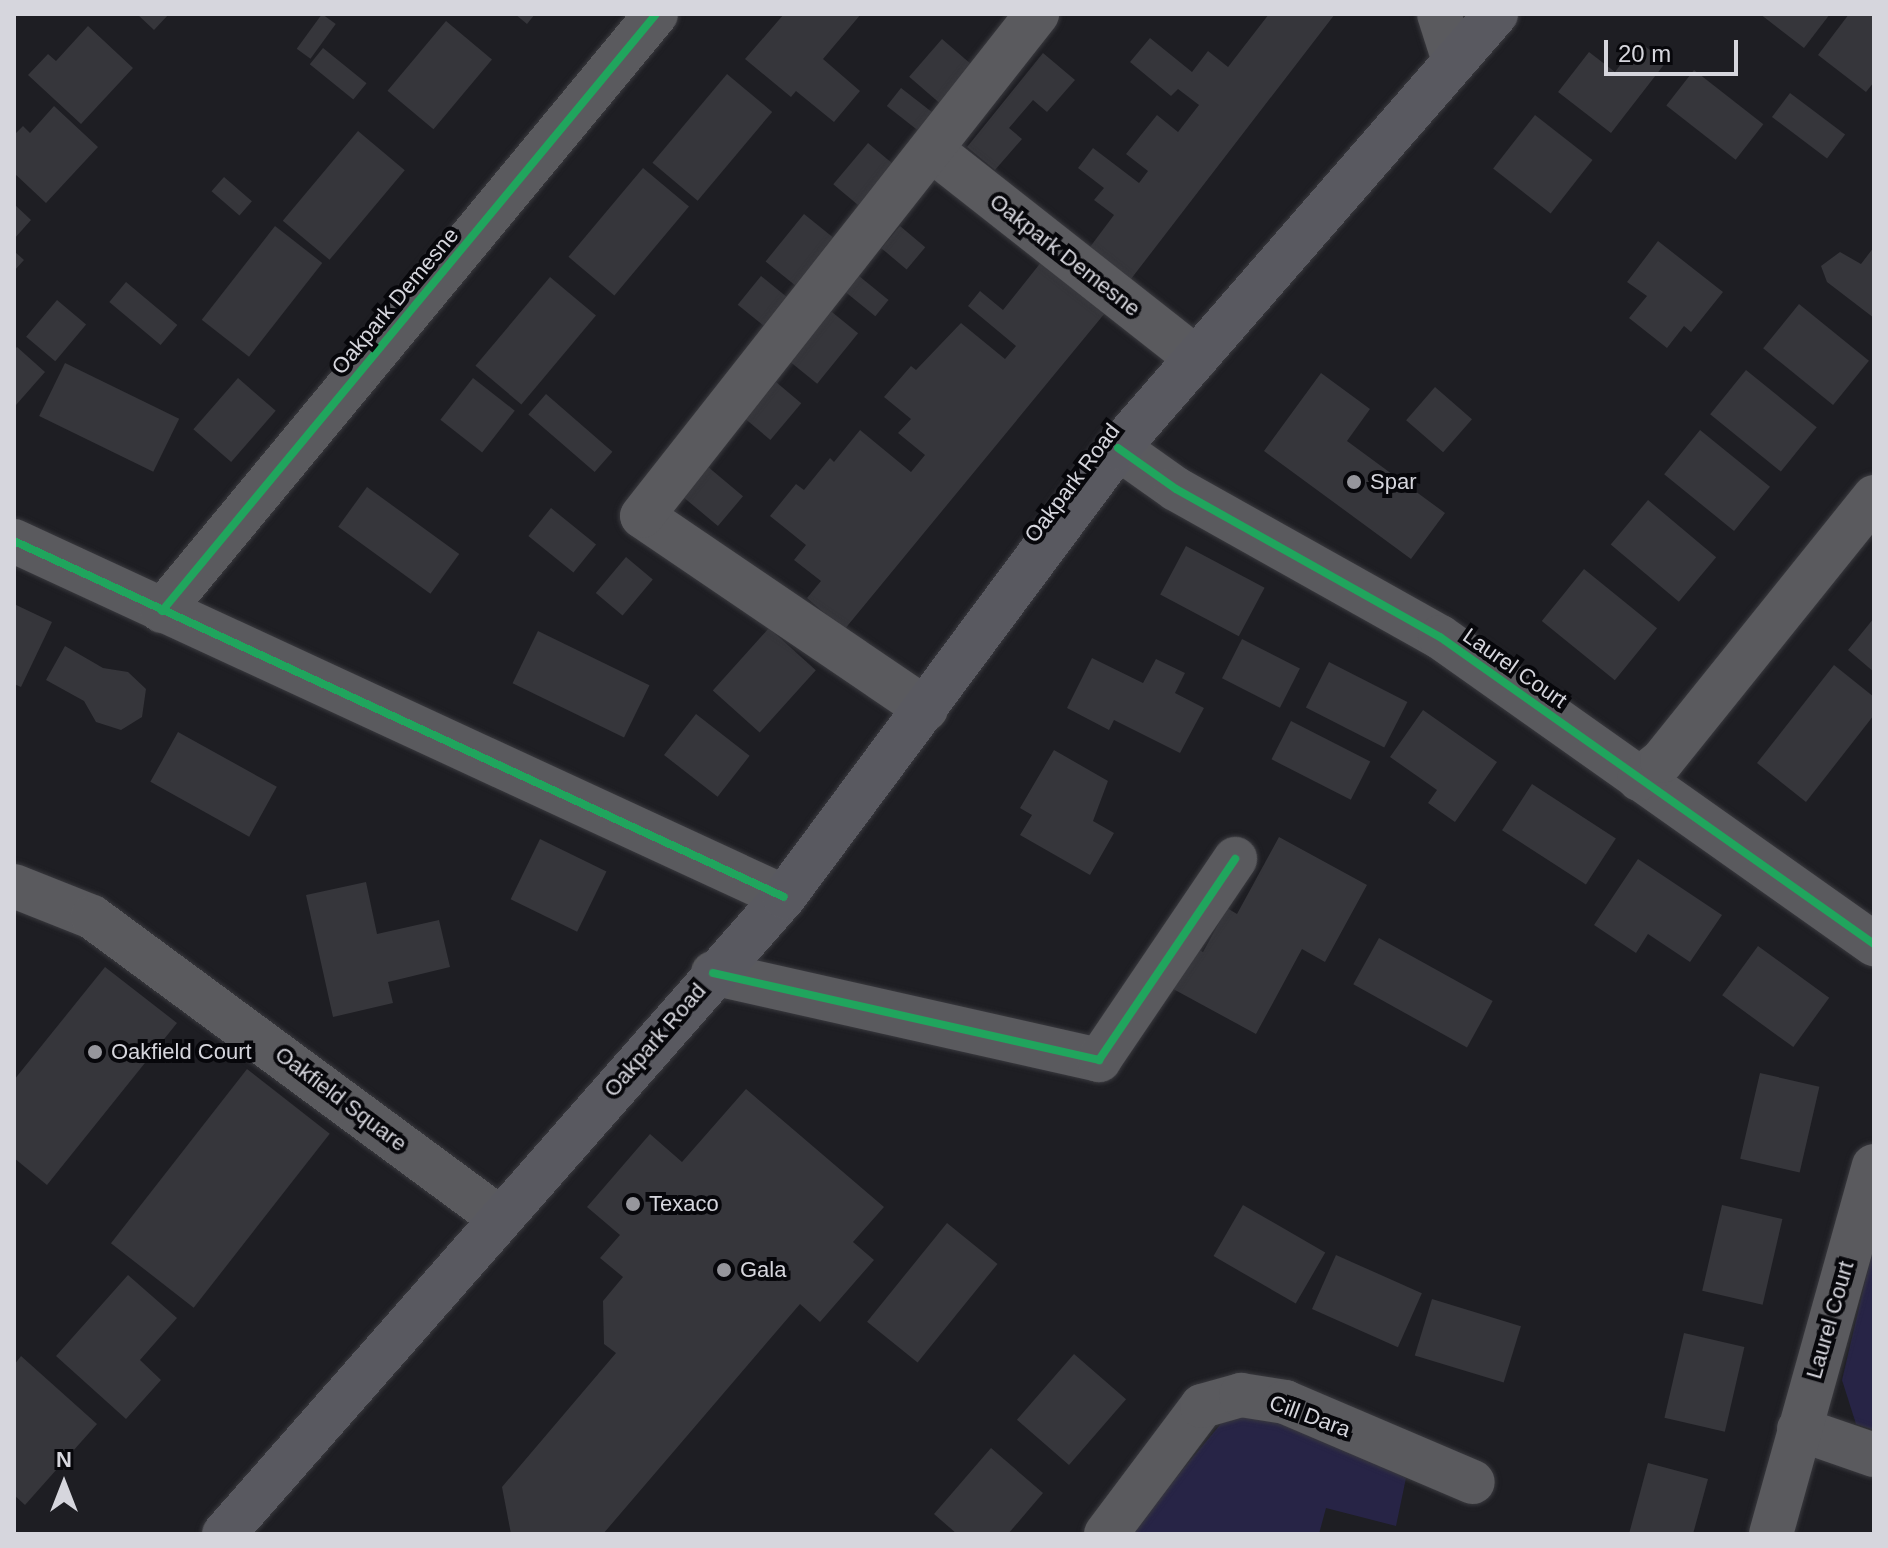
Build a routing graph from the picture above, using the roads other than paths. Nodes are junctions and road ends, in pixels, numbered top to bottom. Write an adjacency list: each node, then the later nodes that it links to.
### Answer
1 (656, 14): 11 (street, Oakpark Demesne)
2 (1037, 14): 6 (street)
3 (1439, 14): 5 (street)
4 (1496, 14): 5 (main road, Oakpark Road)
5 (1454, 61): 7 (main road, Oakpark Road)
6 (933, 151): 7 (street, Oakpark Demesne); 12 (street)
7 (1196, 358): 8 (main road, Oakpark Road)
8 (1118, 448): 12 (main road, Oakpark Road); 13 (street, Laurel Court)
9 (1874, 497): 13 (street)
10 (14, 541): 11 (street)
11 (162, 611): 16 (street)
12 (926, 709): 16 (main road, Oakpark Road)
13 (1639, 779): 17 (street, Laurel Court)
14 (1235, 859): 18 (street)
15 (14, 886): 20 (street, Oakfield Square)
16 (784, 897): 18 (main road, Oakpark Road)
17 (1874, 944)
18 (713, 973): 20 (main road, Oakpark Road)
19 (1874, 1166): 21 (street, Laurel Court)
20 (501, 1219): 24 (main road, Oakpark Road)
21 (1799, 1429): 22 (street); 26 (street, Laurel Court)
22 (1874, 1455)
23 (1473, 1482): 25 (street, Cill Dara)
24 (224, 1534)
25 (1106, 1534)
26 (1771, 1534)

